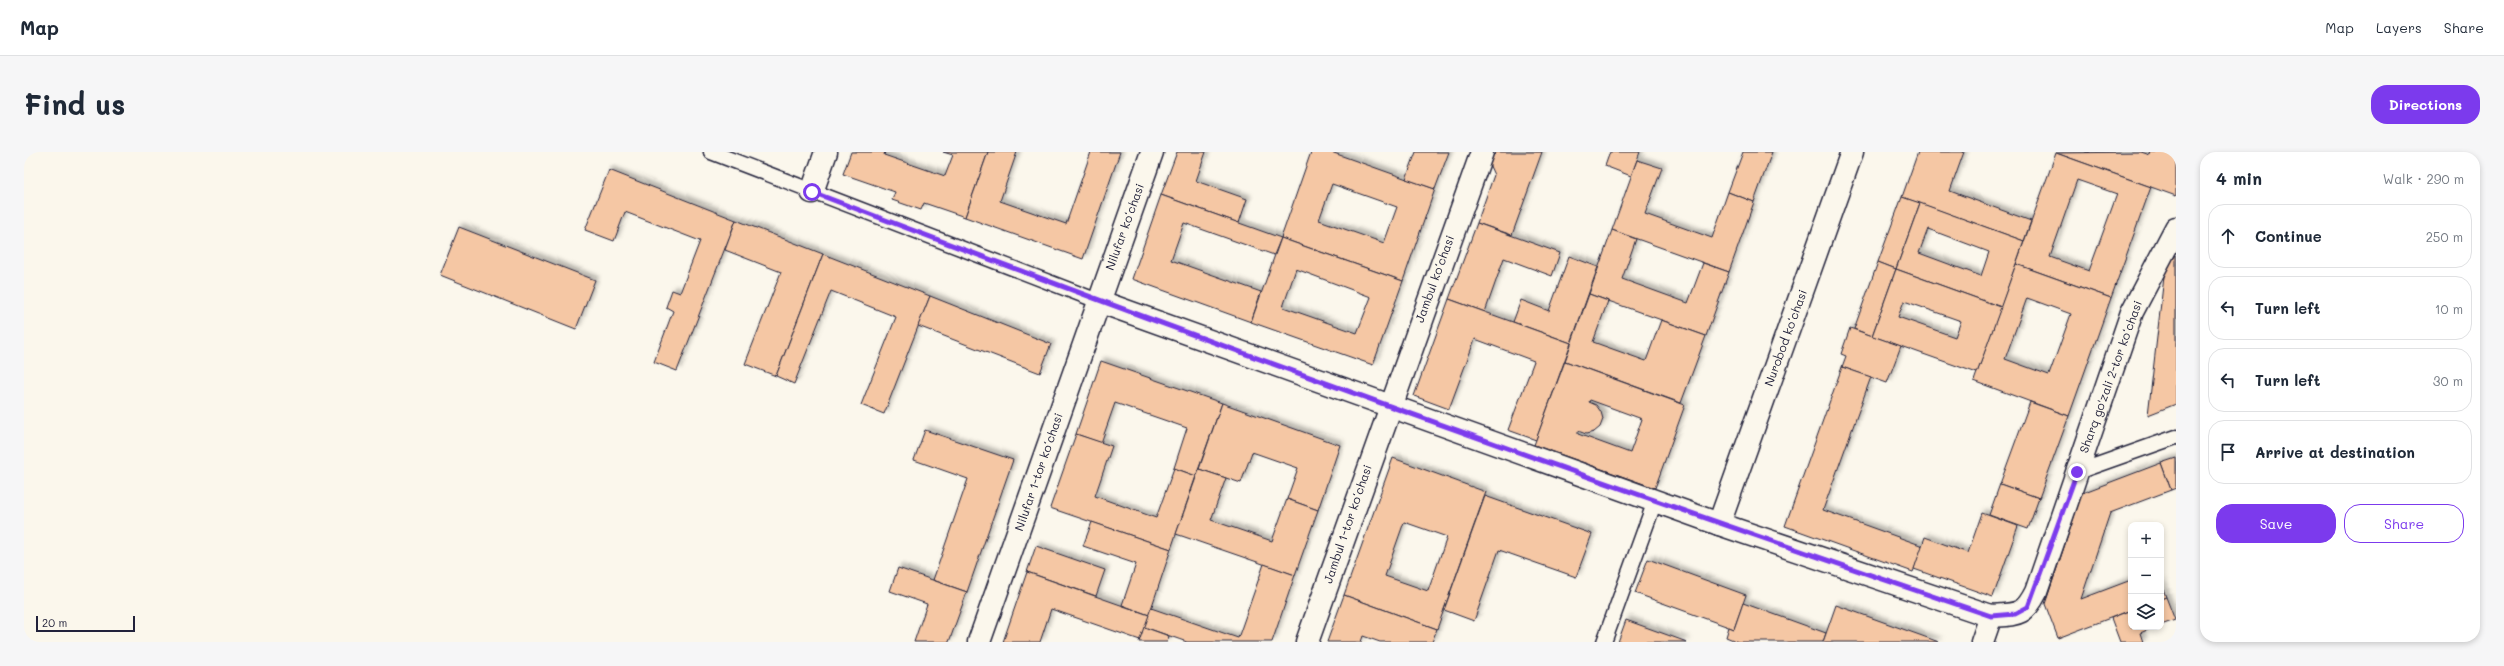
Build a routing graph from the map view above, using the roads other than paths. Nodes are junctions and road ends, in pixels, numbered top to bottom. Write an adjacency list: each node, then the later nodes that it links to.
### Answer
1 (711, 152): 6 (lane)
2 (826, 152): 6 (street)
3 (1152, 152): 8 (street, Nilufar koʻchasi)
4 (1482, 152): 9 (street, Jambul koʻchasi)
5 (1852, 152): 13 (street, Nurobod koʻchasi)
6 (812, 192): 8 (lane)
7 (2176, 228): 11 (street, Sharq go'zali 2-tor koʻchasi)
8 (1098, 301): 9 (street); 15 (street, Nilufar 1-tor koʻchasi)
9 (1389, 407): 12 (street); 16 (street, Jambul 1-tor koʻchasi)
10 (2176, 437): 11 (lane)
11 (2077, 472): 14 (street, Sharq go'zali 2-tor koʻchasi)
12 (1655, 501): 13 (street); 17 (lane)
13 (1719, 524): 14 (street)
14 (1991, 616): 18 (street)
15 (979, 642)
16 (1307, 642)
17 (1604, 642)
18 (1982, 642)

